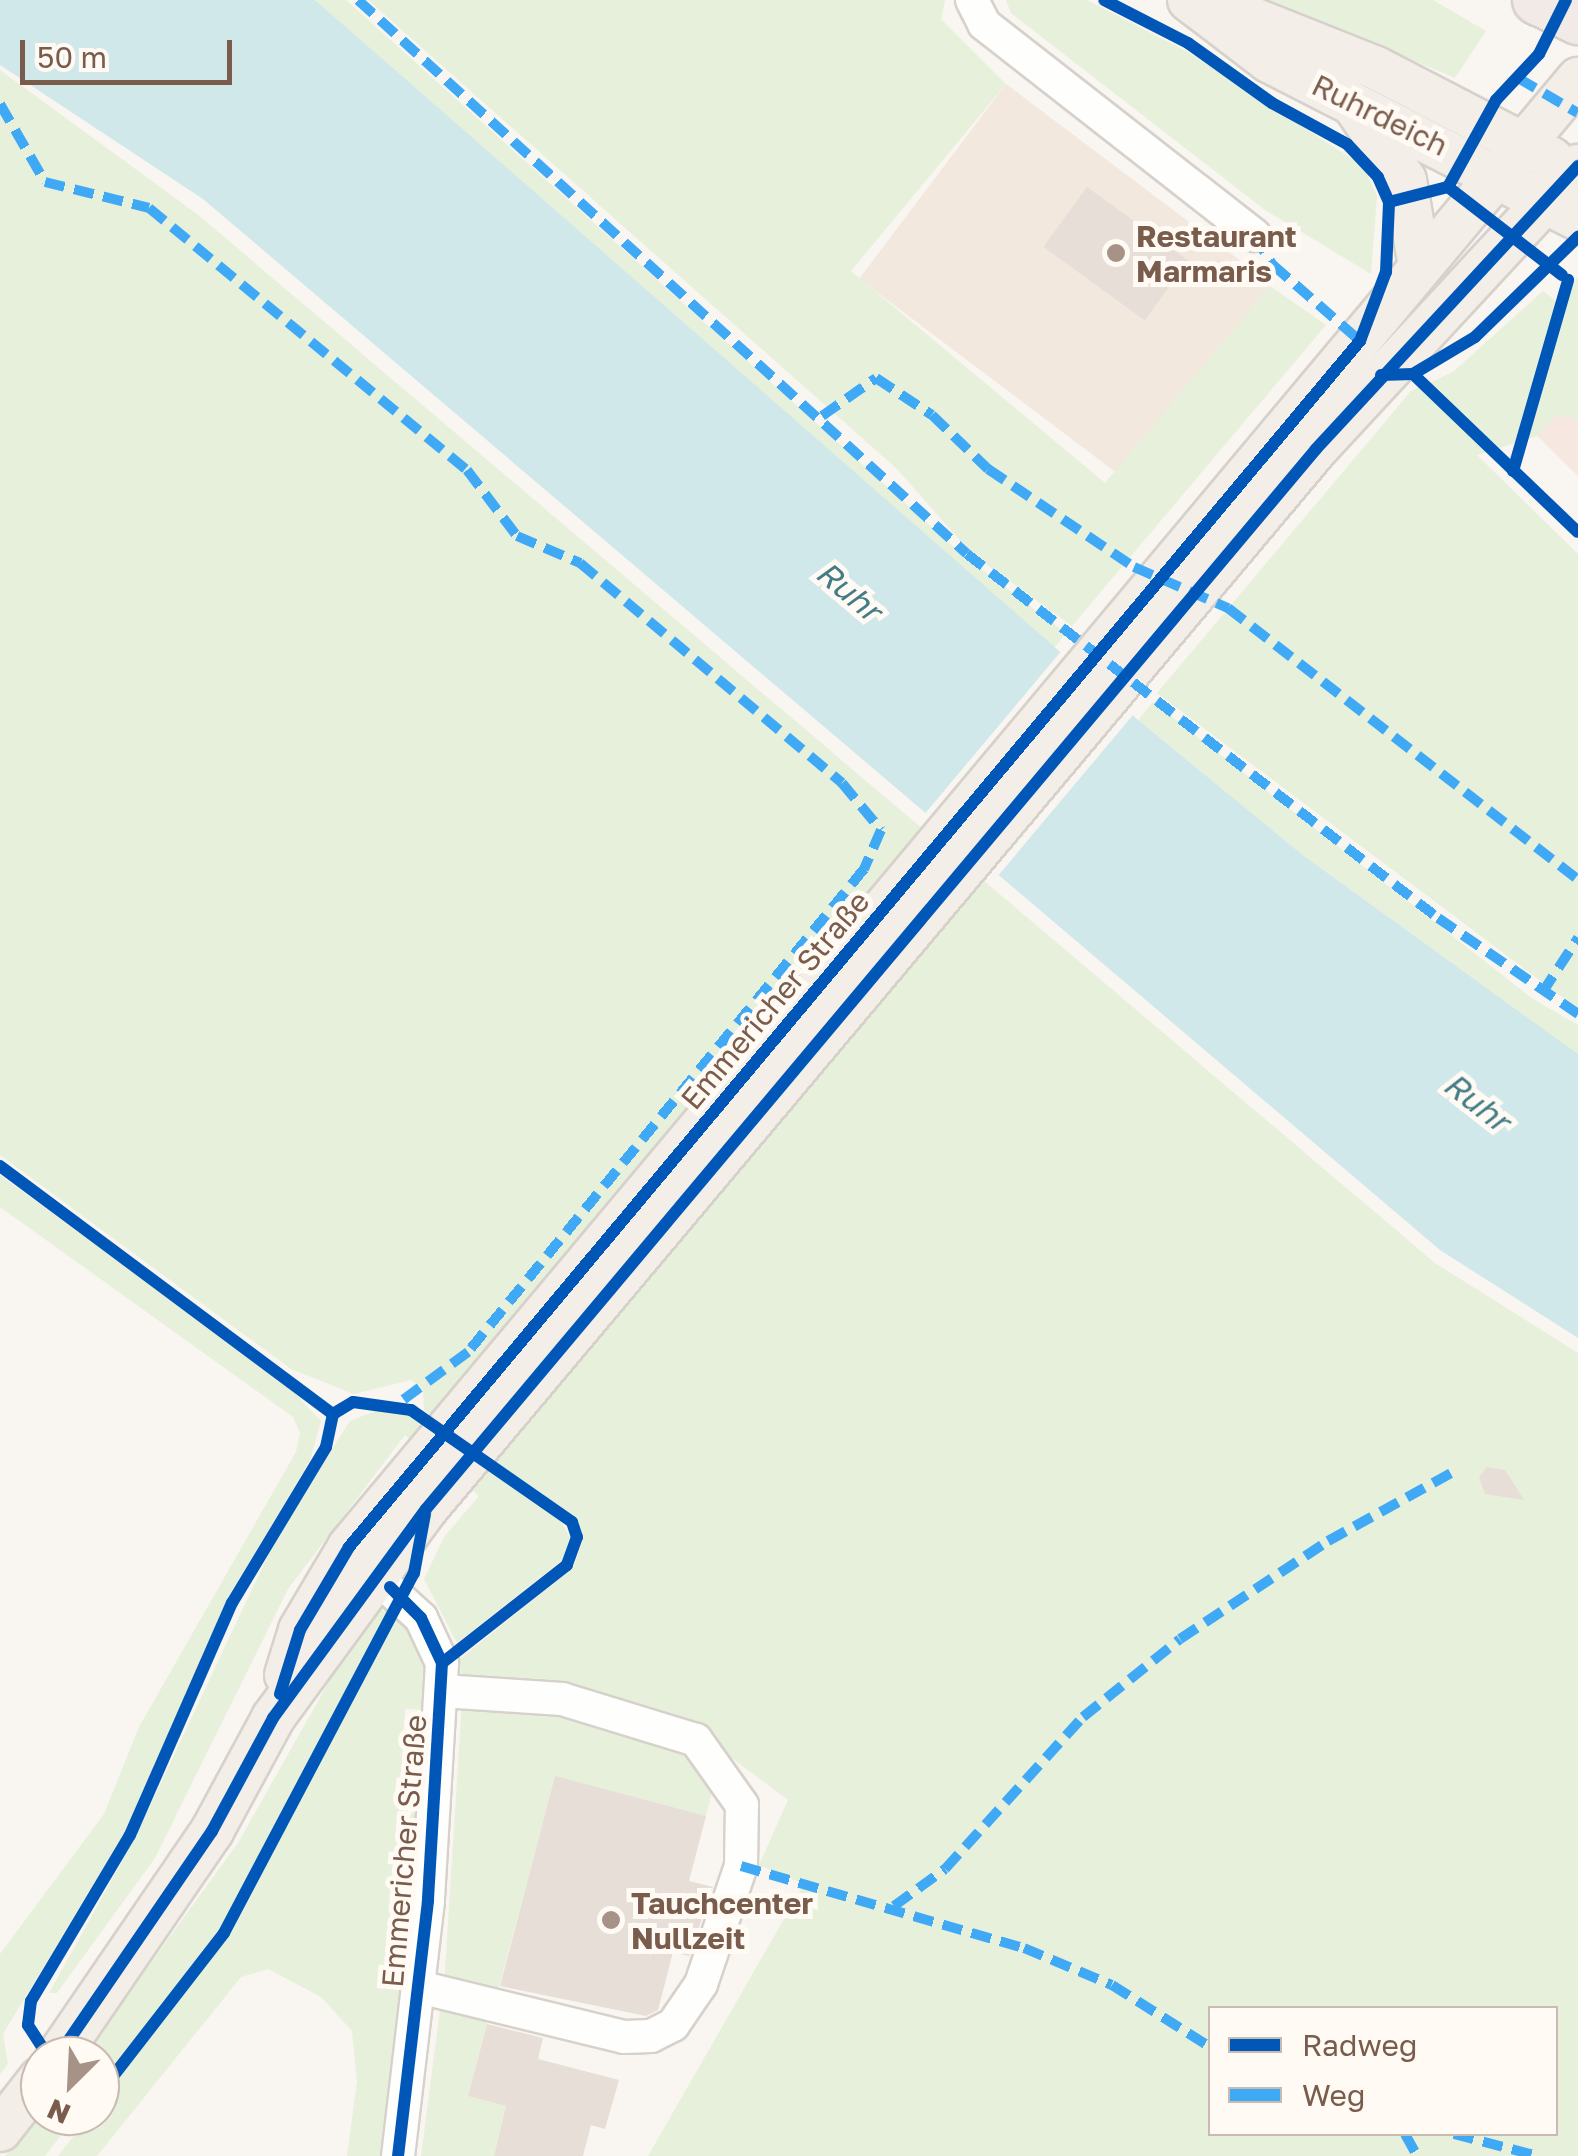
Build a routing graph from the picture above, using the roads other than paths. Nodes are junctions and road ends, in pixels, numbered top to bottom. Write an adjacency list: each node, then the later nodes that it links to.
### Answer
1 (972, 0): 10 (street)
2 (1188, 0): 7 (main road, Ruhrdeich)
3 (1205, 0): 8 (main road, Ruhrdeich)
4 (1538, 0): 5 (highway)
5 (1578, 20)
6 (1578, 79): 8 (main road, Emmericher Straße)
7 (1351, 103): 8 (main road, Ruhrdeich); 11 (main road)
8 (1515, 161): 9 (main road, Ruhrdeich); 11 (main road, Emmericher Straße)
9 (1572, 187): 12 (main road, Emmericher Straße)
10 (1254, 235)
11 (1420, 268): 12 (main road, Emmericher Straße)
12 (1302, 437): 13 (main road, Emmericher Straße)
13 (442, 1465): 14 (main road, Emmericher Straße); 16 (main road, Emmericher Straße)
14 (374, 1575): 15 (street, Emmericher Straße); 16 (main road, Emmericher Straße)
15 (442, 1691): 17 (street, Emmericher Straße); 17 (street)
16 (272, 1718): 18 (main road, Emmericher Straße)
17 (419, 1986): 21 (street, Emmericher Straße)
18 (72, 2036)
19 (20, 2104): 20 (main road)
20 (0, 2130)
21 (398, 2156)

